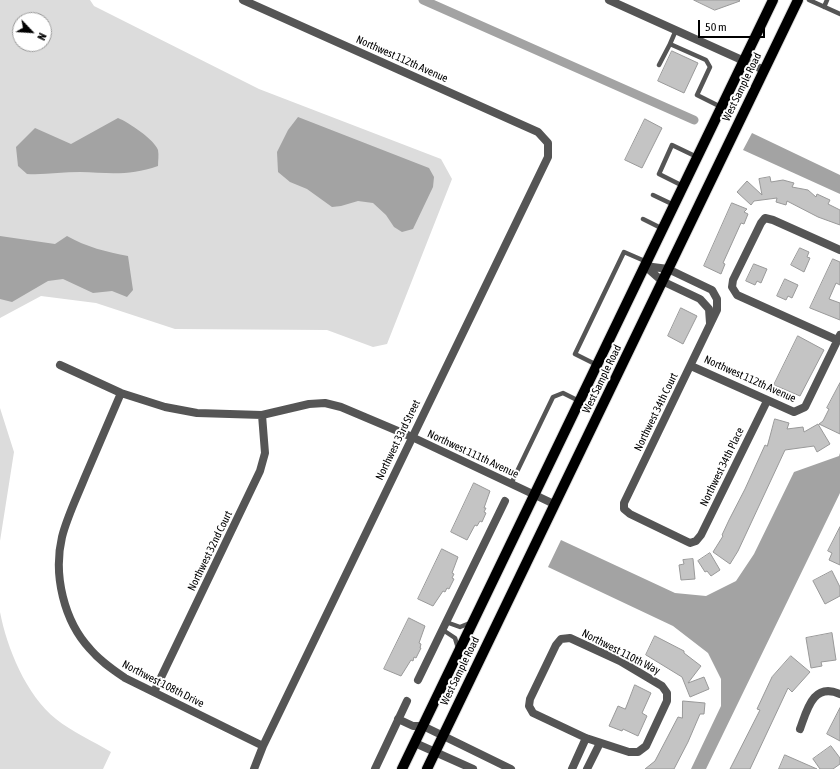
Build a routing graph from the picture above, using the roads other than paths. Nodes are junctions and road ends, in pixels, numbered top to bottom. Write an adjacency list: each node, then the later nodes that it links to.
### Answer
1 (243, 0): 15 (street, Northwest 112th Avenue)
2 (609, 0): 9 (street)
3 (773, 0): 11 (main road, West Sample Road)
4 (798, 0): 13 (main road, West Sample Road)
5 (809, 0): 7 (lane)
6 (827, 0): 7 (lane)
7 (824, 7): 8 (lane)
8 (840, 14)
9 (676, 30): 10 (lane); 11 (street)
10 (670, 44): 12 (lane); 14 (lane)
11 (744, 60): 13 (street); 14 (main road, West Sample Road)
12 (659, 65)
13 (764, 70): 24 (main road, West Sample Road)
14 (721, 107): 16 (main road, West Sample Road)
15 (548, 143): 35 (street, Northwest 33rd Street)
16 (697, 157): 17 (main road, West Sample Road); 17 (lane)
17 (683, 186): 19 (main road, West Sample Road)
18 (653, 195): 19 (lane)
19 (674, 205): 21 (main road, West Sample Road)
20 (642, 219): 21 (lane)
21 (663, 229): 23 (main road, West Sample Road)
22 (840, 250): 27 (street)
23 (646, 264): 24 (street, Northwest 34th Court); 25 (street); 29 (main road, West Sample Road); 29 (lane)
24 (668, 269): 25 (main road, West Sample Road); 26 (street, Northwest 34th Court)
25 (662, 281): 26 (street); 39 (main road, West Sample Road)
26 (710, 324): 30 (street, Northwest 34th Court)
27 (839, 337): 33 (street, Northwest 112th Avenue)
28 (60, 365): 31 (street, Northwest 111th Avenue)
29 (597, 365): 32 (main road, West Sample Road)
30 (691, 366): 33 (street, Northwest 112th Avenue); 40 (street, Northwest 34th Court)
31 (121, 393): 34 (street, Northwest 111th Avenue); 45 (street, Northwest 108th Drive)
32 (579, 401): 36 (lane); 37 (main road, West Sample Road)
33 (767, 401): 40 (street, Northwest 34th Place)
34 (262, 415): 35 (street, Northwest 111th Avenue); 45 (street, Northwest 32nd Court)
35 (412, 437): 36 (street, Northwest 111th Avenue); 55 (street, Northwest 33rd Street)
36 (511, 484): 37 (street, Northwest 111th Avenue)
37 (534, 495): 39 (street, Northwest 111th Avenue); 41 (main road, West Sample Road)
38 (505, 501): 42 (street)
39 (554, 504): 51 (main road, West Sample Road)
40 (696, 542)
41 (473, 621): 42 (lane); 43 (main road, West Sample Road)
42 (444, 626): 43 (lane); 44 (street)
43 (458, 652): 49 (main road, West Sample Road)
44 (418, 680)
45 (154, 692): 55 (street, Northwest 108th Drive)
46 (840, 694): 50 (street)
47 (407, 701): 48 (street)
48 (398, 719): 49 (street); 58 (street)
49 (422, 726): 51 (street); 53 (main road, West Sample Road)
50 (800, 729)
51 (443, 735): 56 (main road, West Sample Road); 62 (street)
52 (586, 738): 54 (street); 54 (street, Northwest 110th Way); 63 (street)
53 (415, 743): 56 (street); 59 (main road, West Sample Road)
54 (600, 743): 64 (street)
55 (263, 746): 57 (street)
56 (435, 752): 60 (main road, West Sample Road); 61 (street)
57 (254, 769)
58 (375, 769)
59 (402, 769)
60 (427, 769)
61 (473, 769)
62 (511, 769)
63 (572, 769)
64 (588, 769)

